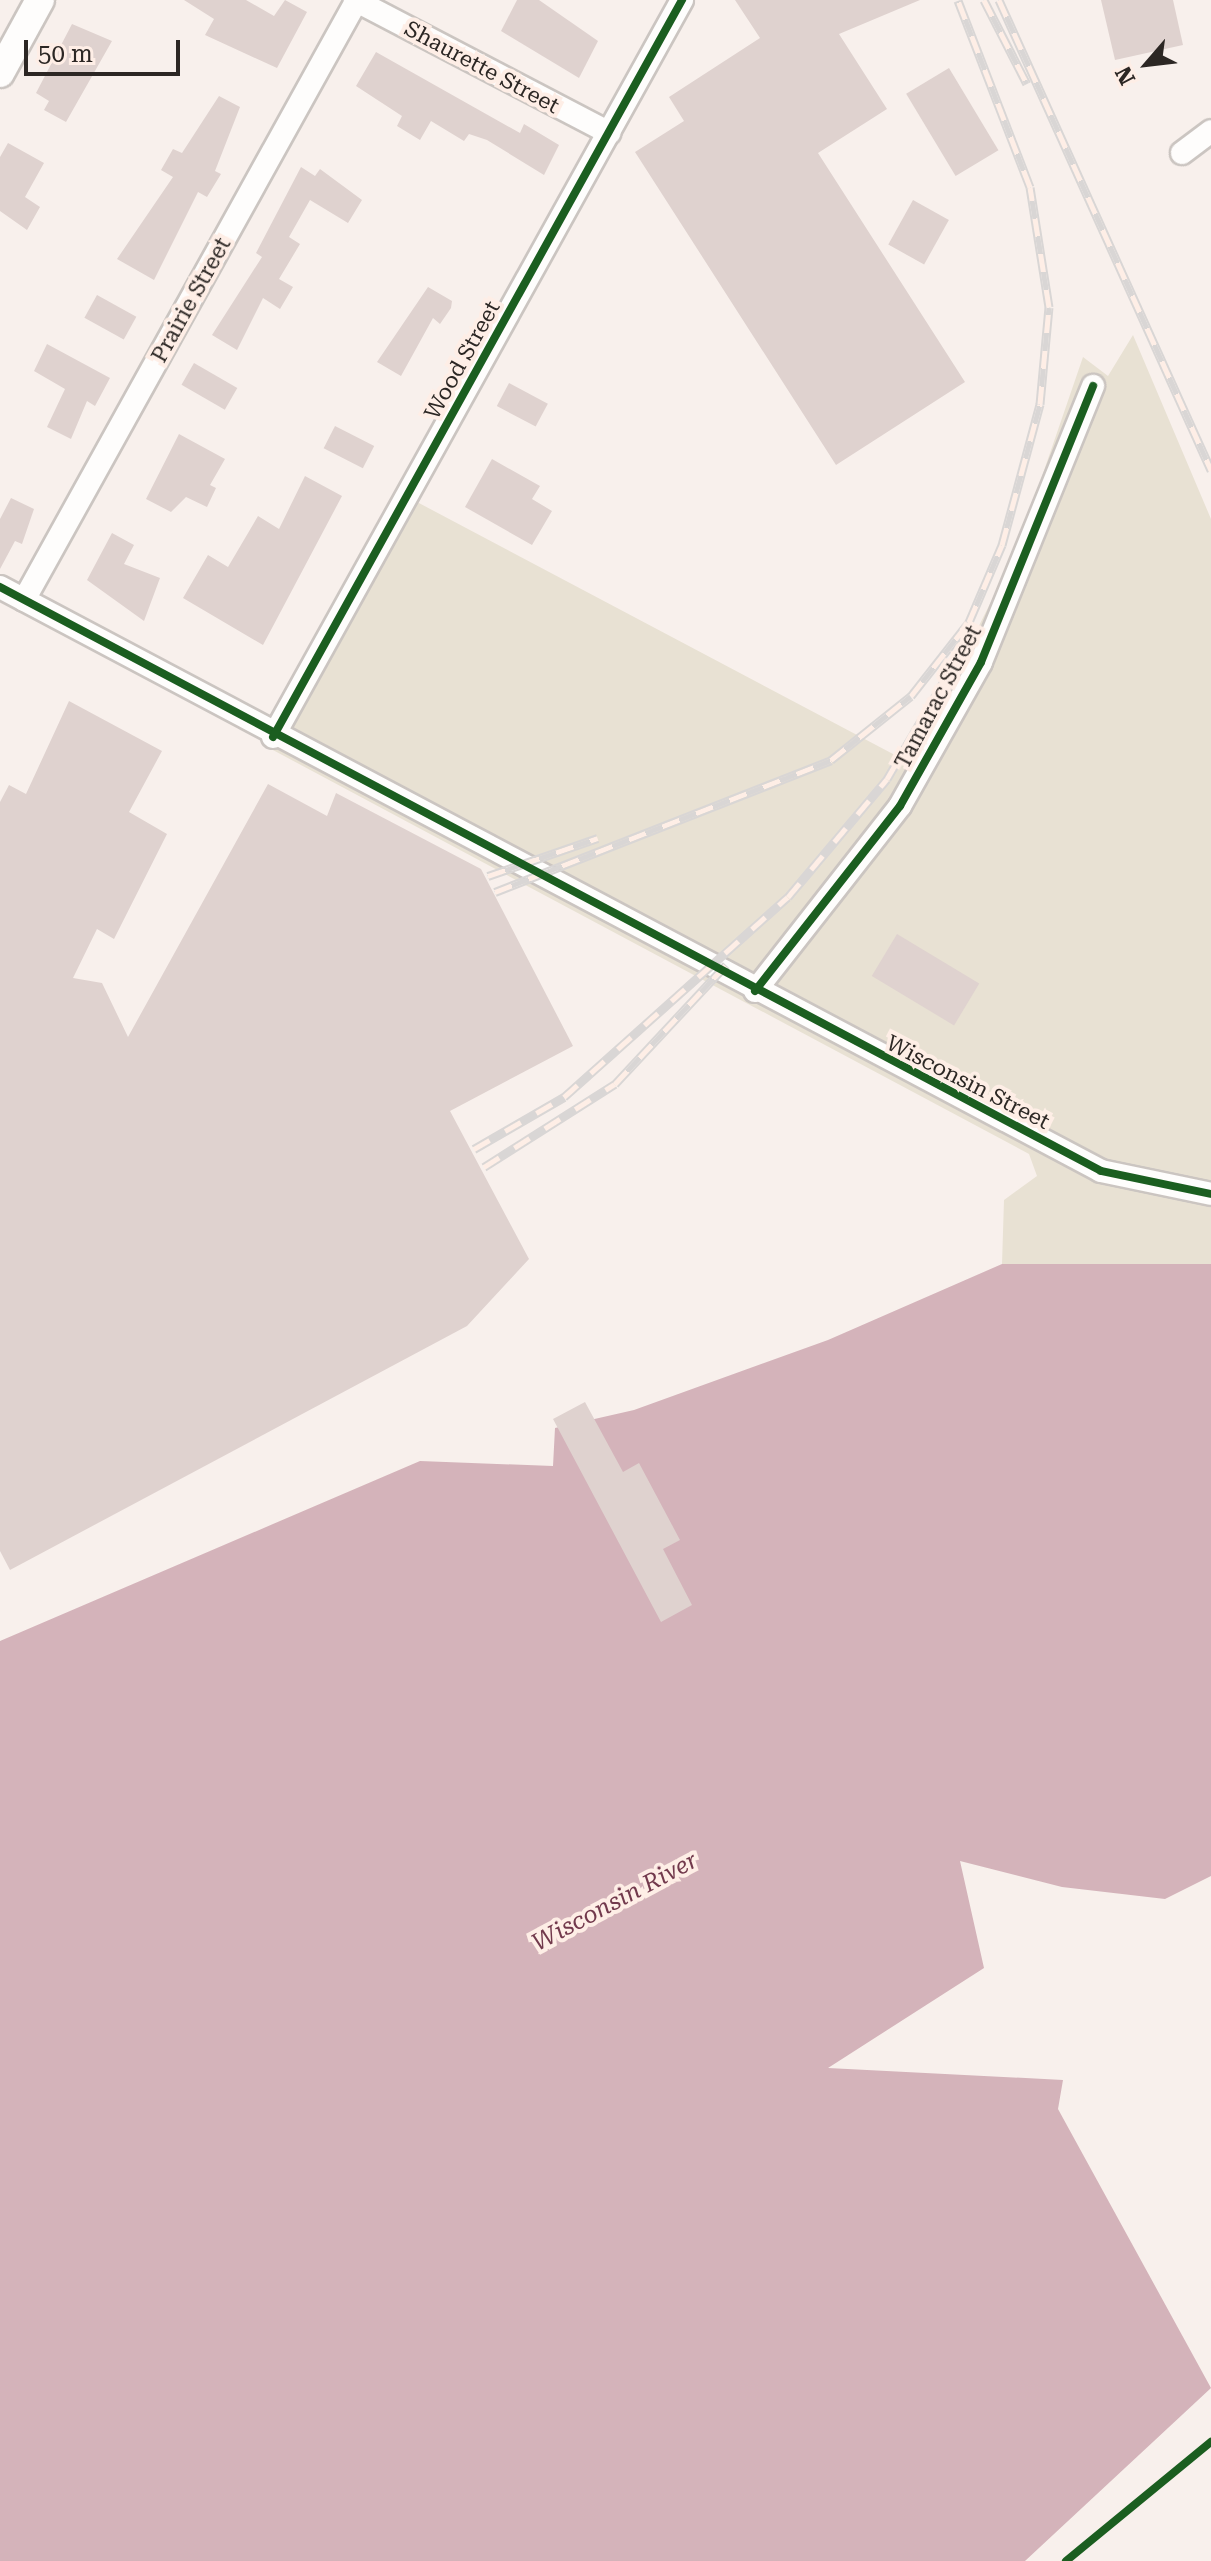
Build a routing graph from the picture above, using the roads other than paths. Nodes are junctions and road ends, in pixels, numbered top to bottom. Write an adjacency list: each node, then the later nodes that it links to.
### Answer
1 (40, 0): 4 (street)
2 (356, 0): 6 (street, Shaurette Street); 10 (street, Prairie Street)
3 (682, 0): 6 (street, Wood Street)
4 (0, 73)
5 (1211, 131): 7 (street)
6 (609, 133): 11 (street, Wood Street)
7 (1182, 153)
8 (1093, 386): 12 (street, Tamarac Street)
9 (0, 587): 10 (street, Wisconsin Street)
10 (24, 600): 11 (street, Wisconsin Street)
11 (273, 737): 12 (street, Wisconsin Street)
12 (755, 991): 13 (street, Wisconsin Street)
13 (1211, 1194)

